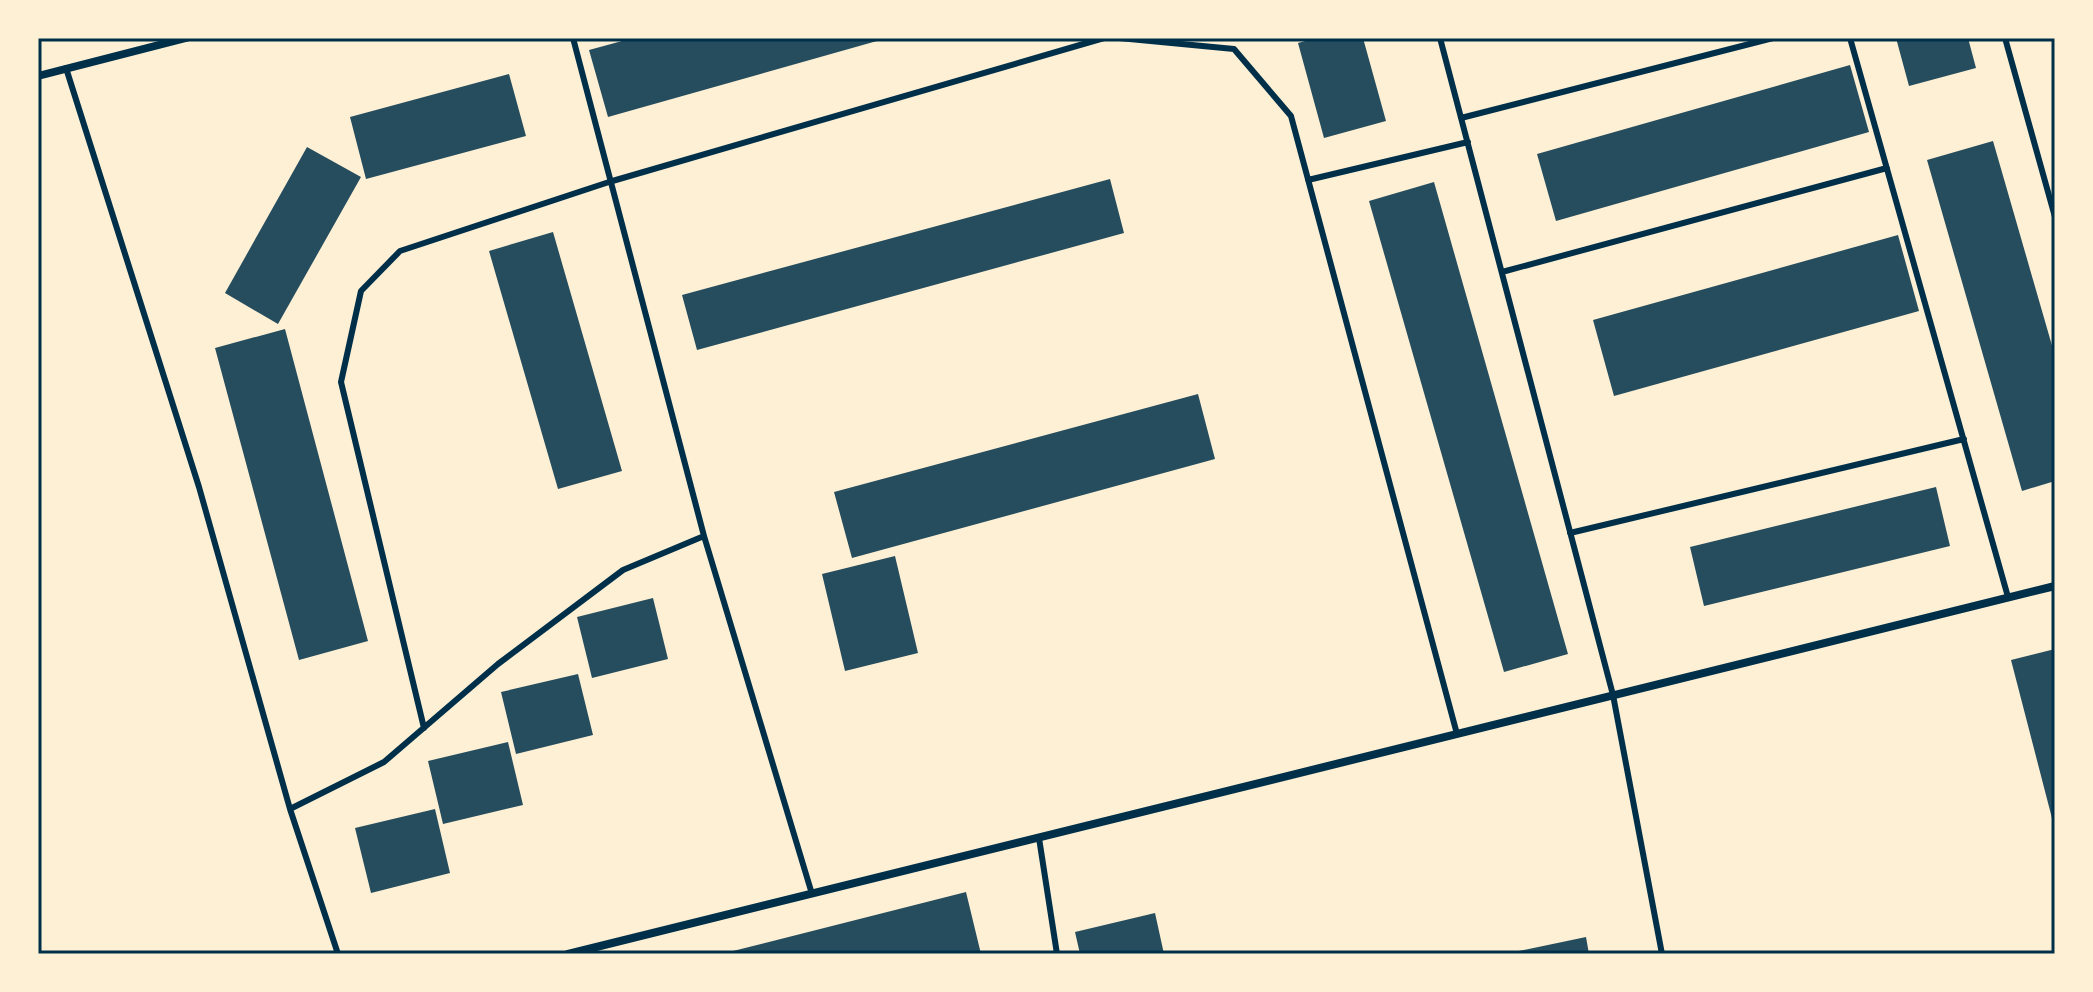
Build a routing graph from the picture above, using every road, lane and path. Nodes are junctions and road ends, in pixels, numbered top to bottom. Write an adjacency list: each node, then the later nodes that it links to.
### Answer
1 (186, 38): 9 (street)
2 (573, 38): 15 (lane)
3 (1104, 38): 15 (lane)
4 (1119, 38): 14 (lane)
5 (1440, 38): 11 (lane)
6 (1773, 38): 11 (lane)
7 (1850, 38): 13 (lane)
8 (2005, 38): 16 (lane)
9 (66, 68): 10 (street); 26 (lane)
10 (38, 76)
11 (1461, 118): 12 (lane)
12 (1468, 142): 14 (lane); 17 (lane)
13 (1887, 168): 17 (lane); 18 (lane)
14 (1308, 180): 25 (lane)
15 (609, 182): 20 (lane); 24 (lane)
16 (2055, 217)
17 (1502, 272): 19 (lane)
18 (1964, 439): 19 (lane); 22 (lane)
19 (1570, 533): 23 (lane)
20 (704, 536): 24 (lane); 28 (lane)
21 (2055, 586): 22 (street)
22 (2008, 597): 23 (street)
23 (1613, 695): 25 (street); 32 (lane)
24 (424, 728): 26 (lane)
25 (1457, 734): 27 (street)
26 (290, 809): 29 (lane)
27 (1039, 838): 28 (street); 31 (lane)
28 (812, 894): 30 (street)
29 (338, 954)
30 (568, 954)
31 (1057, 954)
32 (1662, 954)

